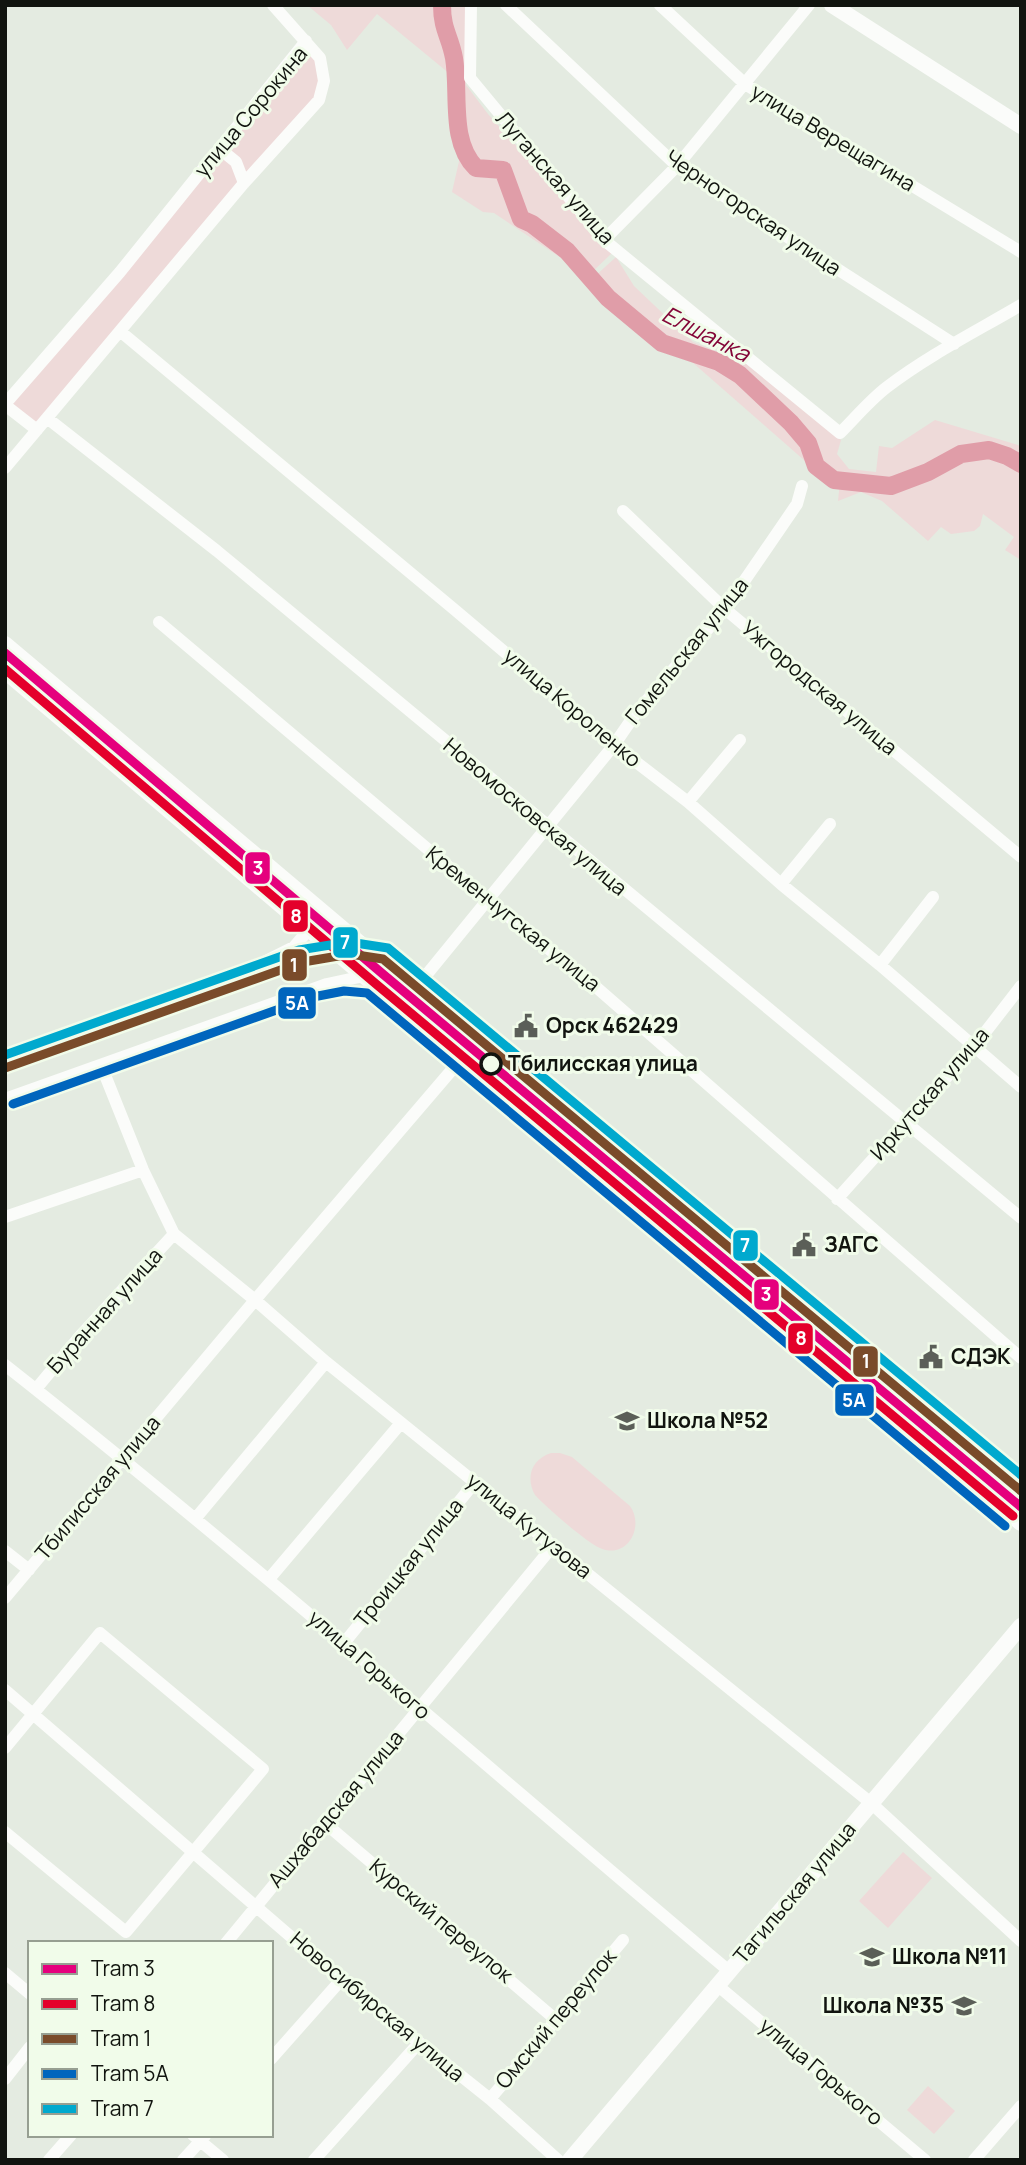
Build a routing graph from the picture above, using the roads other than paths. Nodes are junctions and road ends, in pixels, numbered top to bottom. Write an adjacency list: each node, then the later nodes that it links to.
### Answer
1 (273, 5): 7 (street)
2 (471, 5): 13 (street, Луганская улица)
3 (506, 5): 11 (street, Черногорская улица)
4 (660, 5): 8 (street, улица Верещагина)
5 (809, 5): 8 (street)
6 (832, 5): 9 (main road)
7 (306, 41): 10 (street, улица Сорокина); 12 (street, улица Сорокина)
8 (745, 84): 11 (street); 14 (street, улица Верещагина)
9 (1021, 127)
10 (220, 149): 12 (street); 18 (street, улица Сорокина)
11 (677, 166): 13 (street); 17 (street, Черногорская улица)
12 (244, 183): 16 (street, улица Сорокина)
13 (604, 240): 17 (street, Луганская улица)
14 (1021, 252)
15 (1021, 305): 17 (street)
16 (121, 332): 19 (street, улица Сорокина); 31 (street, улица Короленко)
17 (954, 344)
18 (5, 405): 20 (street)
19 (47, 418): 20 (street, улица Сорокина); 34 (street, Новомосковская улица)
20 (37, 430): 21 (street, улица Сорокина)
21 (5, 468)
22 (802, 486): 24 (street, Гомельская улица)
23 (623, 511): 24 (street, Ужгородская улица)
24 (725, 608): 31 (street, Гомельская улица); 35 (street, Ужгородская улица)
25 (159, 622): 38 (street, Кременчугская улица)
26 (5, 644): 28 (main road)
27 (5, 671): 29 (main road)
28 (83, 712): 29 (street); 39 (main road)
29 (71, 726): 40 (main road)
30 (740, 740): 32 (street)
31 (614, 745): 32 (street, улица Короленко); 34 (street, Гомельская улица)
32 (688, 802): 36 (street, улица Короленко)
33 (830, 824): 36 (street)
34 (547, 827): 38 (street, Гомельская улица); 55 (street, Новомосковская улица)
35 (1021, 858)
36 (781, 884): 41 (street, улица Короленко)
37 (933, 897): 41 (street)
38 (488, 900): 45 (street, Гомельская улица); 57 (street, Кременчугская улица)
39 (323, 913): 40 (street); 42 (main road)
40 (310, 929): 43 (main road); 50 (street)
41 (880, 965): 47 (street, улица Короленко)
42 (397, 974): 43 (street); 45 (main road)
43 (364, 976): 46 (main road); 49 (street)
44 (1021, 986): 47 (street, Иркутская улица)
45 (414, 989): 46 (street, Гомельская улица); 53 (main road)
46 (401, 1006): 48 (main road)
47 (973, 1048): 51 (street, улица Короленко); 55 (street, Иркутская улица)
48 (462, 1058): 54 (main road); 63 (street, Тбилисская улица)
49 (102, 1065): 52 (street); 56 (street, улица Кутузова)
50 (5, 1066)
51 (1021, 1087)
52 (5, 1099)
53 (556, 1106): 54 (street); 60 (main road)
54 (541, 1124): 62 (main road)
55 (904, 1124): 57 (street, Иркутская улица); 59 (street, Новомосковская улица)
56 (143, 1170): 58 (street); 61 (street, улица Кутузова)
57 (837, 1199): 67 (street, Кременчугская улица)
58 (5, 1217)
59 (1021, 1218)
60 (707, 1233): 62 (street); 64 (main road)
61 (174, 1234): 63 (street, улица Кутузова); 71 (street, Буранная улица)
62 (692, 1250): 65 (main road)
63 (255, 1300): 68 (street, улица Кутузова); 74 (street, Тбилисская улица)
64 (807, 1316): 65 (street); 66 (main road)
65 (793, 1333): 70 (main road)
66 (848, 1350): 70 (street); 73 (main road)
67 (1021, 1358)
68 (326, 1362): 72 (street, улица Кутузова); 78 (street)
69 (5, 1365): 71 (street, улица Горького)
70 (834, 1366): 75 (main road)
71 (36, 1389): 74 (street, улица Горького)
72 (401, 1423): 76 (street, улица Кутузова); 83 (street)
73 (966, 1449): 75 (street); 77 (main road)
74 (122, 1460): 78 (street, улица Горького); 82 (street, Тбилисская улица)
75 (953, 1467): 79 (main road)
76 (475, 1482): 80 (street, улица Кутузова); 86 (street, Троицкая улица)
77 (1021, 1495)
78 (195, 1519): 83 (street, улица Горького)
79 (1021, 1524)
80 (553, 1546): 88 (street, Ашхабадская улица); 91 (street, улица Кутузова)
81 (5, 1551): 82 (street)
82 (29, 1570): 84 (street, Тбилисская улица)
83 (269, 1579): 86 (street, улица Горького)
84 (5, 1598)
85 (1021, 1626): 91 (main road, Тагильская улица)
86 (344, 1643): 88 (street, улица Горького)
87 (5, 1690): 89 (street, Новосибирская улица)
88 (419, 1709): 92 (street, Ашхабадская улица); 99 (street, улица Горького)
89 (34, 1713): 90 (street); 94 (street, Новосибирская улица); 94 (street)
90 (5, 1748)
91 (871, 1803): 98 (street, улица Кутузова); 99 (main road, Тагильская улица)
92 (326, 1824): 95 (street, Ашхабадская улица); 104 (street, Курский переулок)
93 (5, 1832): 94 (street)
94 (194, 1851): 95 (street, Новосибирская улица)
95 (256, 1904): 97 (street, Ашхабадская улица); 101 (street, Новосибирская улица)
96 (623, 1940): 104 (street, Омский переулок)
97 (228, 1941)
98 (1021, 1941)
99 (729, 1970): 102 (main road, Тагильская улица)
100 (5, 1973): 103 (street)
101 (341, 1980): 105 (street, Новосибирская улица); 107 (street)
102 (717, 1985): 118 (main road, Тагильская улица); 119 (street, улица Горького)
103 (28, 1992)
104 (555, 2019): 109 (street, Омский переулок)
105 (418, 2044): 109 (street, Новосибирская улица); 116 (street)
106 (28, 2049): 108 (street)
107 (273, 2057)
108 (5, 2078)
109 (490, 2099): 117 (street, Новосибирская улица)
110 (1021, 2106): 120 (street)
111 (69, 2137): 113 (street)
112 (200, 2137): 114 (street); 115 (street)
113 (49, 2160)
114 (183, 2160)
115 (223, 2160)
116 (314, 2160)
117 (558, 2160)
118 (570, 2160)
119 (925, 2160)
120 (974, 2160)

